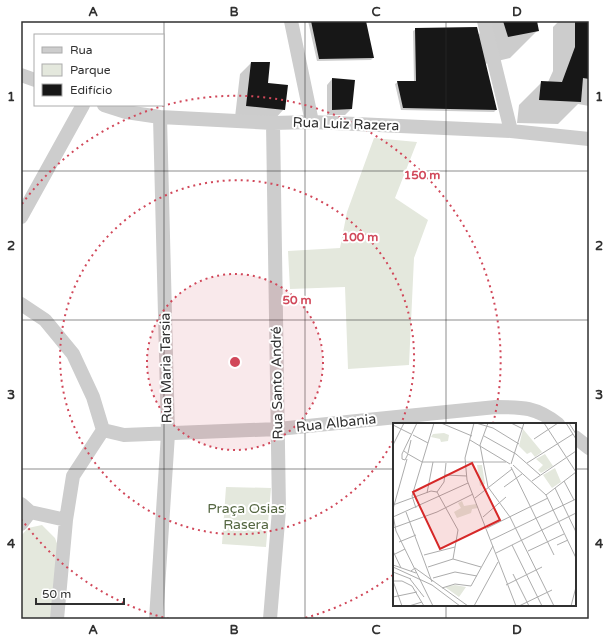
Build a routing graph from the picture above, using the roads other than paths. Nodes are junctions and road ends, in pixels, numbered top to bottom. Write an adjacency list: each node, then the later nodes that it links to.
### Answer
1 (291, 21): 9 (street)
2 (484, 21): 10 (street)
3 (21, 75): 4 (street)
4 (34, 80)
5 (82, 106): 12 (street)
6 (107, 106): 7 (street, Rua Luiz Razera)
7 (160, 117): 8 (street, Rua Luiz Razera); 17 (street, Rua Maria Tarsia)
8 (273, 122): 9 (street, Rua Luiz Razera); 15 (street, Rua Santo André)
9 (312, 122): 10 (street, Rua Luiz Razera)
10 (511, 131): 11 (street, Rua Luiz Razera)
11 (589, 139)
12 (21, 217)
13 (21, 304): 16 (street)
14 (557, 423): 15 (street, Rua Albania)
15 (278, 429): 17 (street, Rua Albania); 25 (street, Rua Santo André)
16 (103, 430): 17 (street, Rua Albania); 21 (street)
17 (168, 434): 24 (street, Rua Maria Tarsia)
18 (576, 438): 19 (street)
19 (589, 448)
20 (25, 508): 21 (street); 22 (street)
21 (66, 520): 23 (street)
22 (21, 524)
23 (57, 619)
24 (156, 619)
25 (270, 619)

